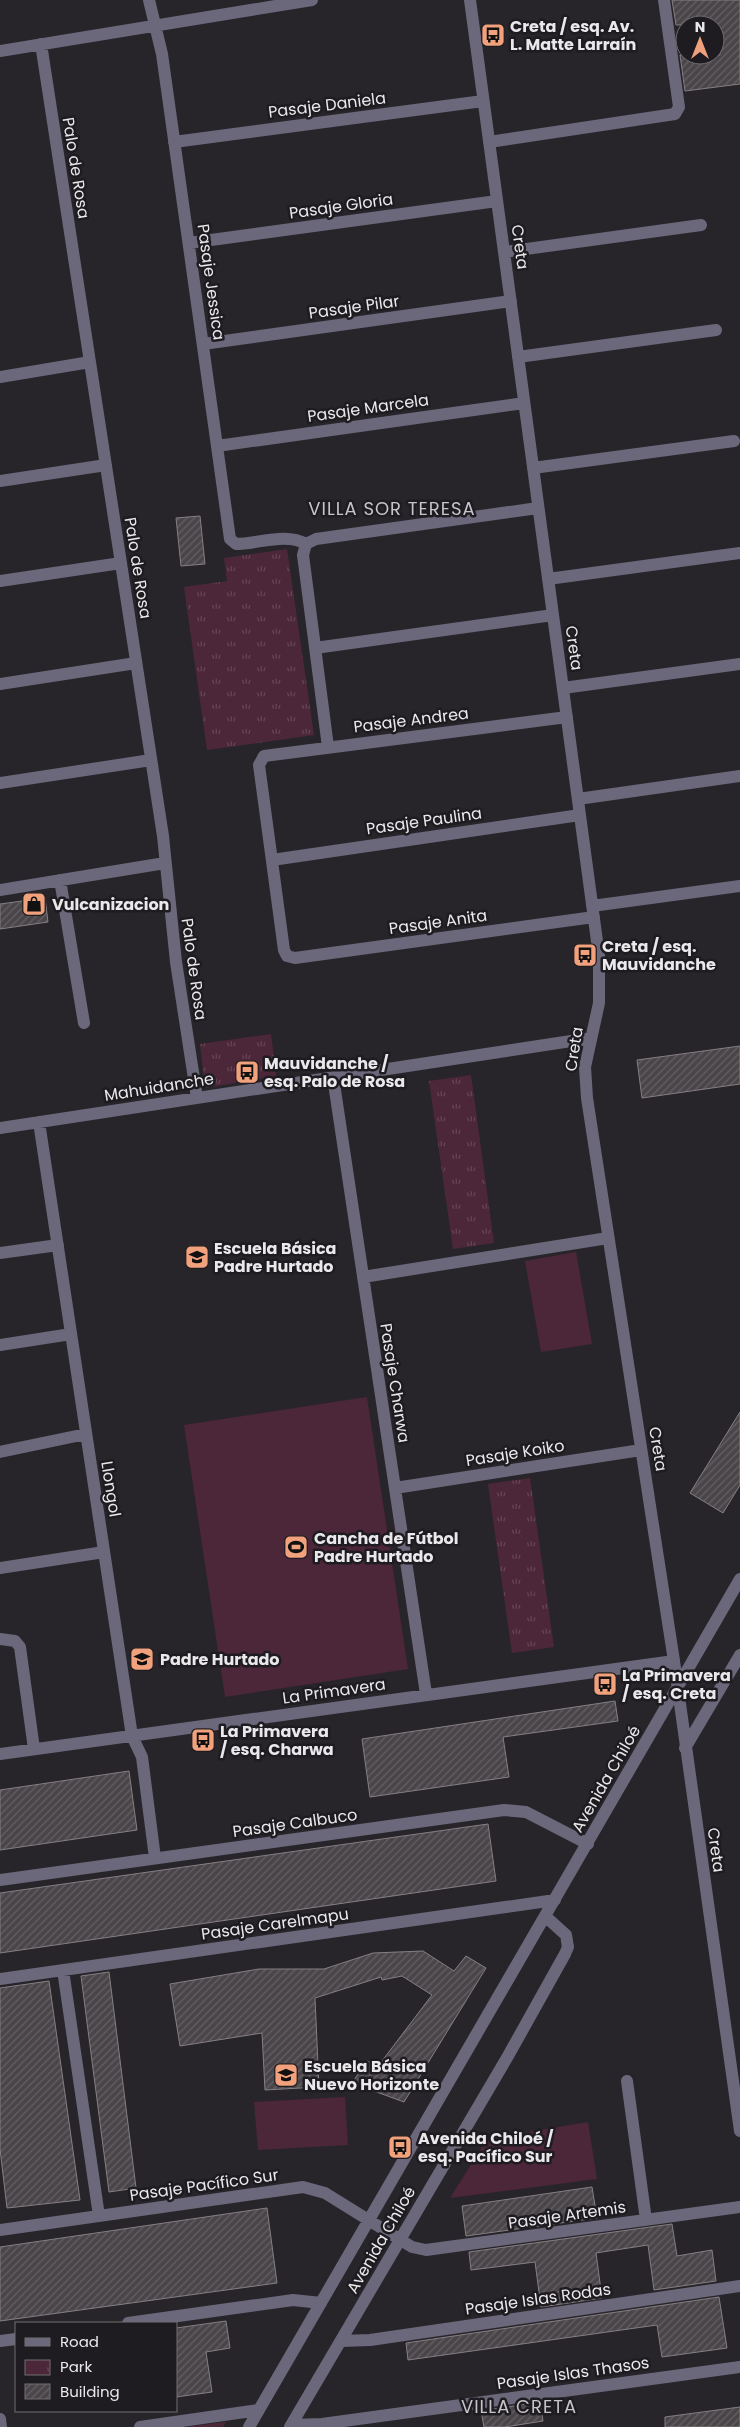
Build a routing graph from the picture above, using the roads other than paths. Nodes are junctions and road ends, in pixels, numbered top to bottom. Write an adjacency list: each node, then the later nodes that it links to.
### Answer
1 (149, 0): 5 (street, Pasaje Jessica)
2 (312, 0): 5 (street)
3 (470, 0): 8 (street, Creta)
4 (664, 0): 10 (street)
5 (155, 26): 6 (street); 9 (street, Pasaje Jessica)
6 (41, 44): 7 (street); 19 (street, Palo de Rosa)
7 (0, 51)
8 (483, 101): 9 (street, Pasaje Daniela); 10 (street, Creta)
9 (174, 142): 13 (street, Pasaje Jessica)
10 (489, 142): 11 (street, Creta)
11 (497, 201): 13 (street, Pasaje Gloria); 14 (street, Creta)
12 (701, 225): 14 (street)
13 (189, 243): 17 (street, Pasaje Jessica)
14 (504, 252): 15 (street, Creta)
15 (511, 301): 17 (street, Pasaje Pilar); 18 (street, Creta)
16 (716, 330): 18 (street)
17 (203, 344): 23 (street, Pasaje Jessica)
18 (518, 357): 21 (street, Creta)
19 (90, 362): 20 (street); 24 (street, Palo de Rosa)
20 (0, 377)
21 (524, 403): 23 (street, Pasaje Marcela); 25 (street, Creta)
22 (734, 441): 25 (street)
23 (217, 446): 28 (street, Pasaje Jessica)
24 (106, 465): 26 (street); 30 (street, Palo de Rosa)
25 (533, 468): 27 (street, Creta)
26 (0, 481)
27 (538, 508): 28 (street); 31 (street, Creta)
28 (306, 544): 34 (street)
29 (740, 553): 31 (street)
30 (121, 563): 32 (street); 35 (street, Palo de Rosa)
31 (548, 579): 33 (street, Creta)
32 (0, 581)
33 (553, 615): 34 (street); 38 (street, Creta)
34 (315, 648): 40 (street)
35 (136, 663): 37 (street); 41 (street, Palo de Rosa)
36 (740, 664): 38 (street)
37 (0, 684)
38 (563, 688): 39 (street, Creta)
39 (567, 717): 40 (street, Pasaje Andrea); 44 (street, Creta)
40 (328, 747): 46 (street, Pasaje Andrea)
41 (151, 760): 43 (street); 47 (street, Palo de Rosa)
42 (740, 776): 44 (street)
43 (0, 783)
44 (578, 798): 45 (street, Creta)
45 (580, 815): 46 (street, Pasaje Paulina); 51 (street, Creta)
46 (272, 860): 51 (street, Pasaje Anita)
47 (165, 863): 48 (street); 55 (street, Palo de Rosa)
48 (60, 880): 50 (street); 52 (street)
49 (740, 886): 51 (street, Pasaje Anita)
50 (0, 890)
51 (593, 911): 53 (street, Creta)
52 (84, 1023)
53 (591, 1038): 54 (street, Mahuidanche); 58 (street, Creta)
54 (333, 1077): 55 (street, Mahuidanche); 61 (street, Pasaje Charwa)
55 (197, 1098): 56 (street, Mahuidanche)
56 (39, 1122): 57 (street, Mahuidanche); 59 (street, Llongol)
57 (0, 1128)
58 (608, 1238): 61 (street); 65 (street, Creta)
59 (58, 1245): 60 (street); 62 (street, Llongol)
60 (0, 1253)
61 (363, 1277): 67 (street, Pasaje Charwa)
62 (71, 1334): 63 (street); 64 (street, Llongol)
63 (0, 1345)
64 (86, 1434): 66 (street); 68 (street, Llongol)
65 (641, 1450): 67 (street, Pasaje Koiko); 73 (street, Creta)
66 (0, 1452)
67 (395, 1488): 75 (street, Pasaje Charwa)
68 (104, 1552): 69 (street); 76 (street, Llongol)
69 (0, 1565)
70 (740, 1579): 74 (street, Avenida Chiloé)
71 (0, 1639): 78 (street)
72 (740, 1654): 77 (street)
73 (674, 1660): 74 (street, Creta); 75 (street, La Primavera)
74 (677, 1688): 77 (street, Creta); 80 (street, Avenida Chiloé)
75 (426, 1694): 76 (street, La Primavera)
76 (132, 1736): 78 (street, La Primavera); 81 (street, Llongol)
77 (685, 1748): 88 (street, Creta)
78 (34, 1749): 79 (street, La Primavera)
79 (0, 1754)
80 (588, 1844): 81 (street, Pasaje Calbuco); 83 (street, Avenida Chiloé)
81 (154, 1858): 82 (street, Pasaje Calbuco)
82 (0, 1880)
83 (555, 1900): 84 (street, Avenida Chiloé); 85 (street, Pasaje Carelmapu)
84 (545, 1916): 92 (street, Avenida Chiloé); 94 (street, Avenida Chiloé)
85 (62, 1970): 86 (street, Pasaje Carelmapu); 90 (street)
86 (0, 1979)
87 (627, 2082): 91 (street)
88 (740, 2131)
89 (740, 2206): 91 (street, Pasaje Artemis)
90 (99, 2216): 92 (street, Pasaje Pacífico Sur); 93 (street, Pasaje Pacífico Sur)
91 (646, 2220): 94 (street, Pasaje Artemis)
92 (369, 2221): 94 (street, Pasaje Pacífico Sur); 96 (street, Avenida Chiloé)
93 (0, 2230)
94 (400, 2240): 100 (street, Avenida Chiloé)
95 (740, 2286): 100 (street, Pasaje Islas Rodas)
96 (321, 2303): 97 (street); 102 (street, Avenida Chiloé)
97 (135, 2322)
98 (15, 2339): 99 (street)
99 (0, 2341)
100 (341, 2341): 104 (street, Avenida Chiloé)
101 (740, 2367): 104 (street, Pasaje Islas Thasos)
102 (259, 2410): 106 (street); 107 (street, Avenida Chiloé)
103 (0, 2419): 105 (street)
104 (291, 2426)
105 (1, 2427)
106 (140, 2427)
107 (249, 2427)

